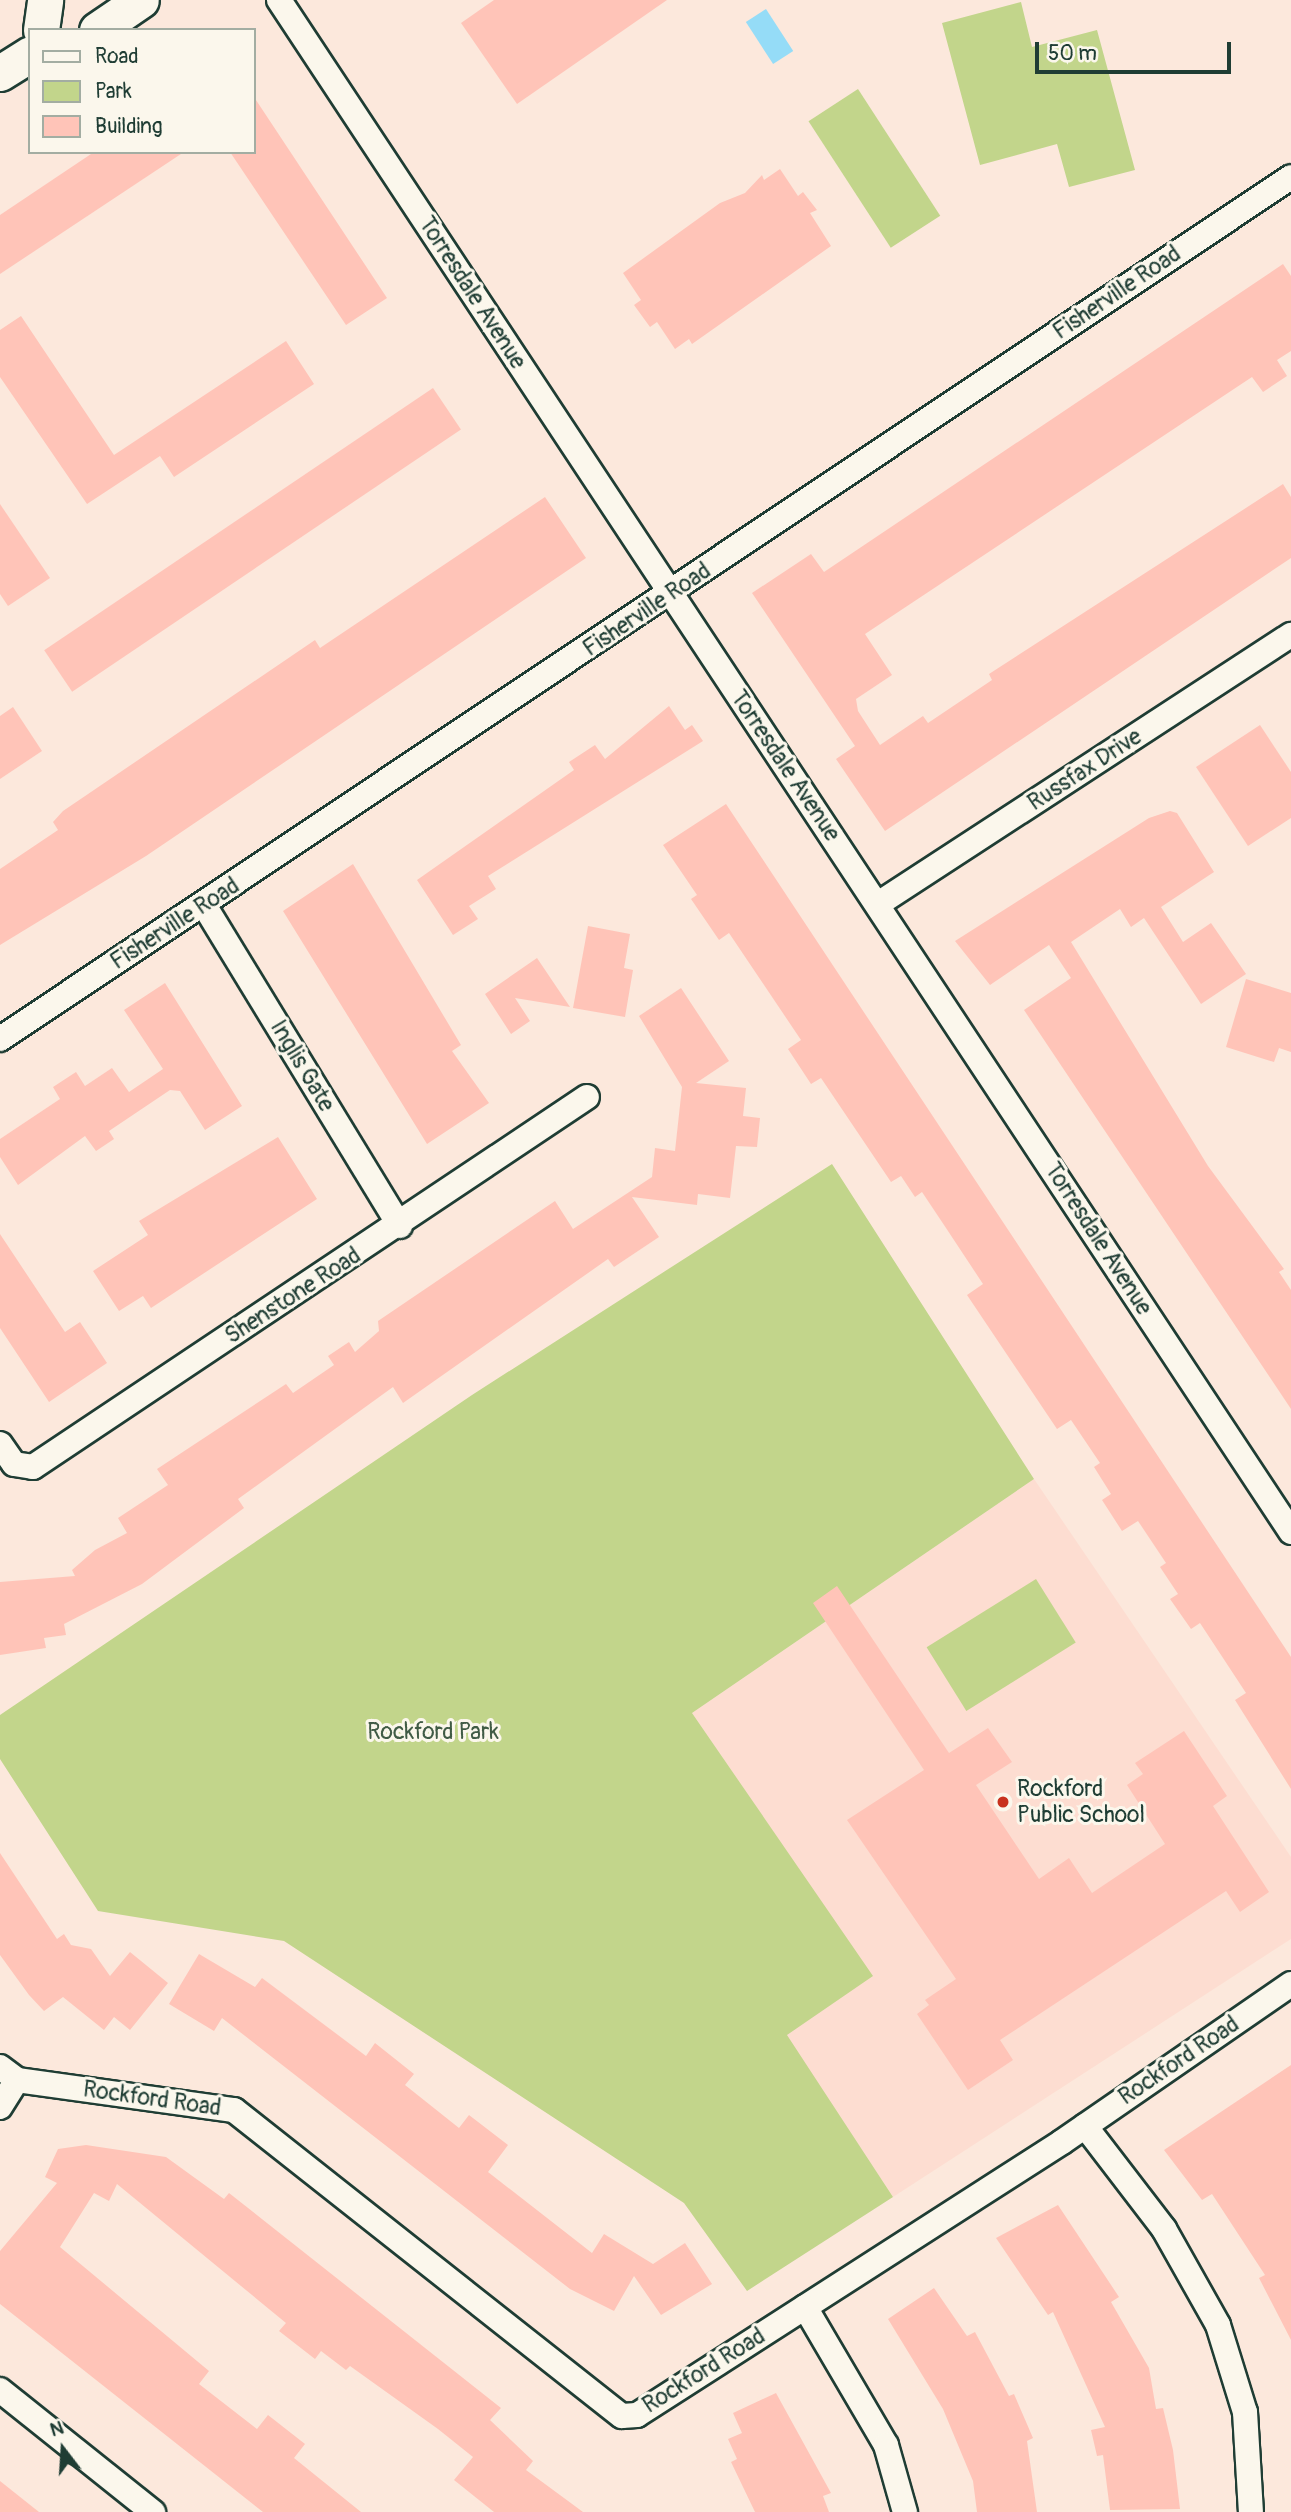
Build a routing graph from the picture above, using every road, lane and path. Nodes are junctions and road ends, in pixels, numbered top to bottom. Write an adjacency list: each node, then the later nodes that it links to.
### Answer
1 (46, 0): 4 (main road)
2 (141, 0): 5 (main road)
3 (279, 0): 9 (street, Torresdale Avenue)
4 (41, 28)
5 (100, 28)
6 (28, 55): 7 (main road)
7 (0, 73)
8 (1291, 177): 9 (street, Fisherville Road)
9 (670, 594): 11 (street, Torresdale Avenue); 12 (street, Fisherville Road)
10 (1288, 643): 11 (street, Russfax Drive)
11 (878, 904): 17 (street, Torresdale Avenue)
12 (204, 905): 13 (street, Fisherville Road); 15 (street, Inglis Gate)
13 (0, 1039)
14 (587, 1097): 15 (street, Shenstone Road)
15 (400, 1226): 16 (street, Shenstone Road)
16 (0, 1444)
17 (1291, 1532)
18 (1291, 1984): 21 (street, Rockford Road)
19 (9, 2073): 20 (street); 22 (street, Rockford Road)
20 (0, 2107)
21 (1085, 2126): 22 (street, Rockford Road); 26 (street)
22 (805, 2307): 25 (street)
23 (0, 2390): 24 (street)
24 (153, 2512)
25 (905, 2512)
26 (1251, 2512)

